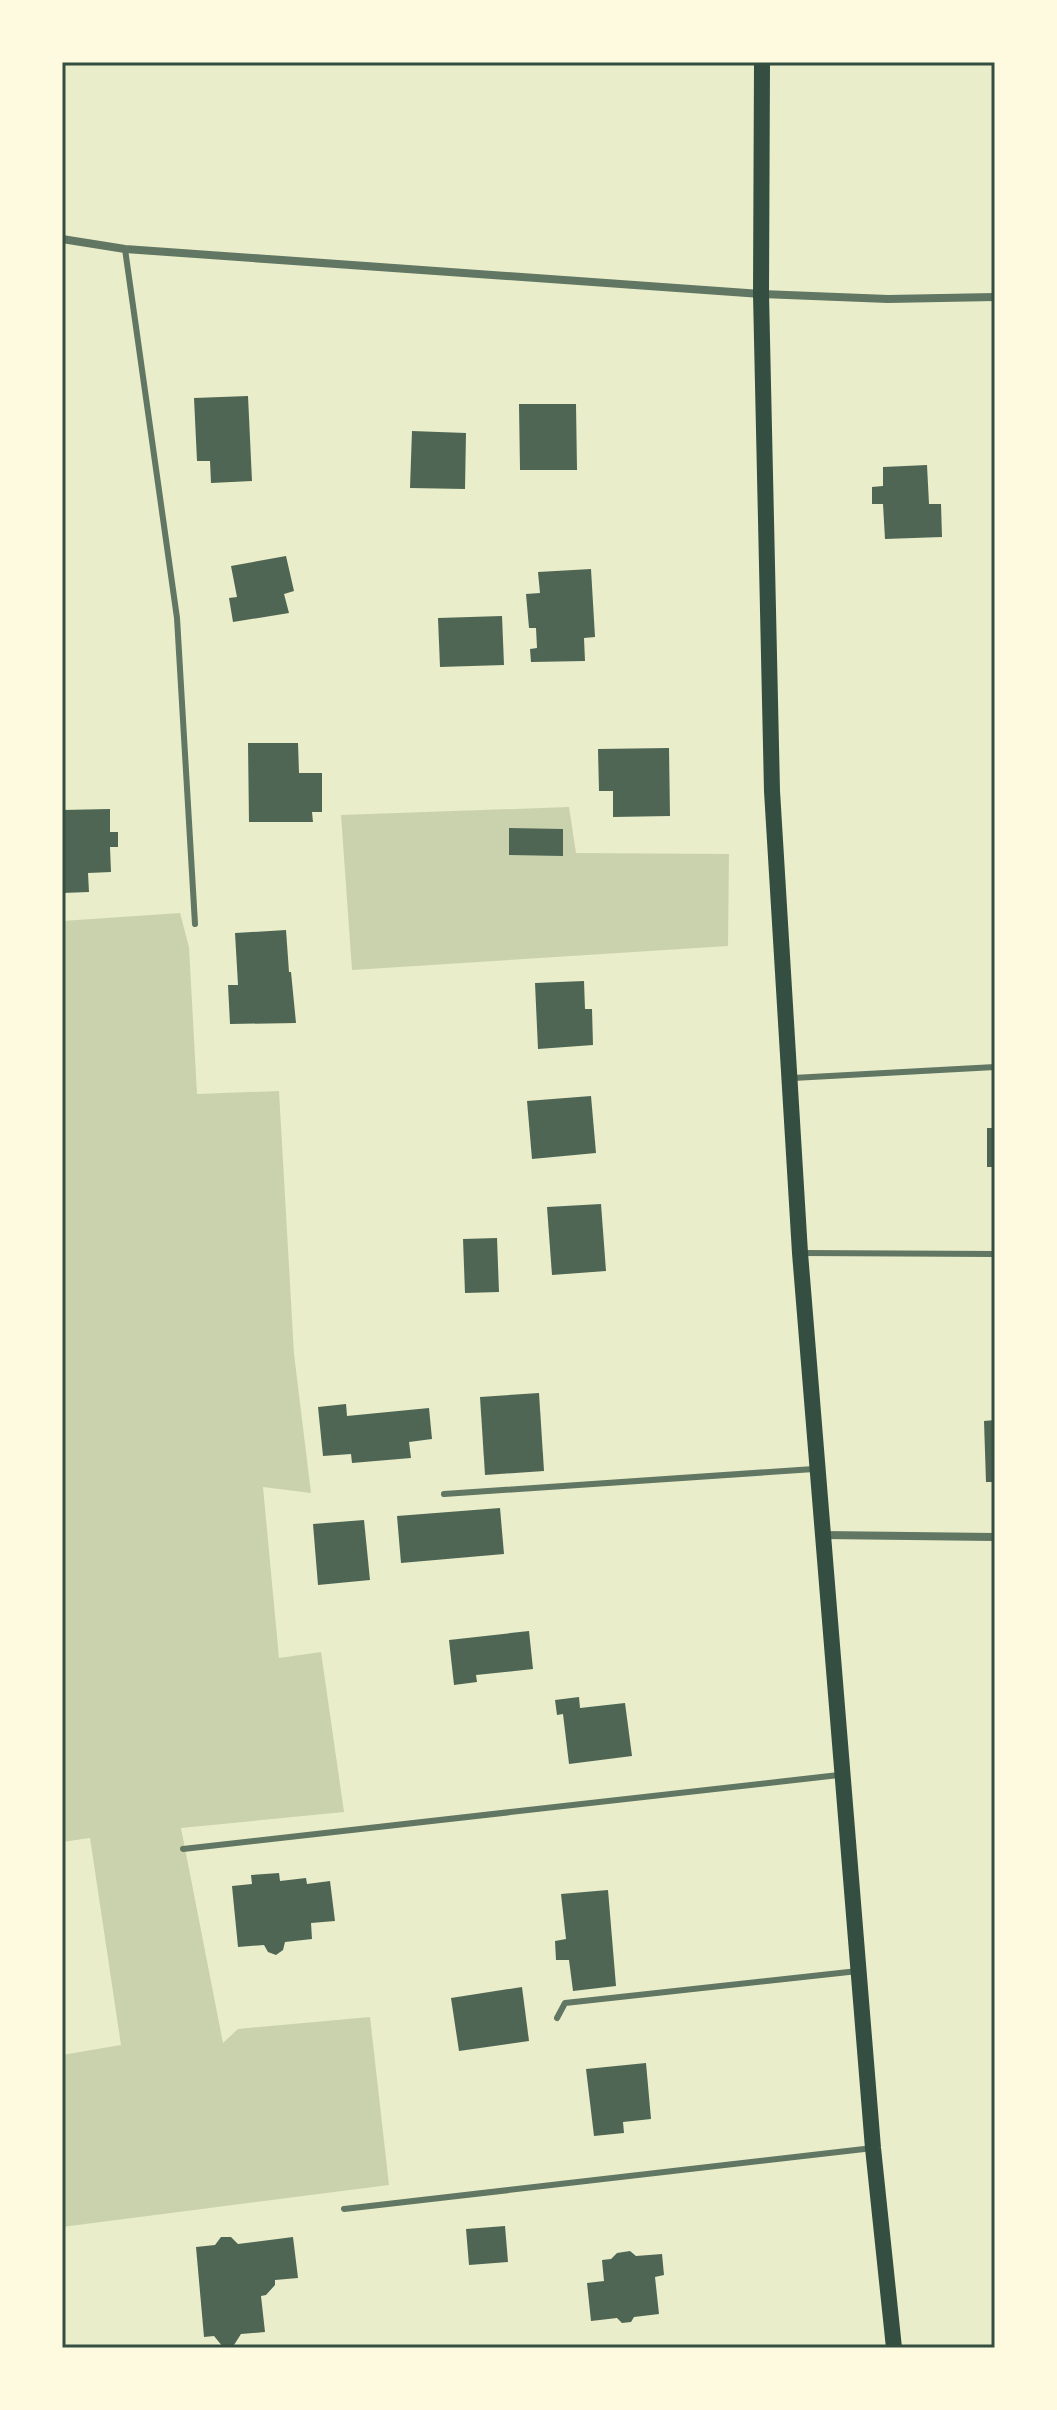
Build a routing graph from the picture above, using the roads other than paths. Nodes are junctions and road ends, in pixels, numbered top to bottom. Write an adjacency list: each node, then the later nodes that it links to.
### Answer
1 (762, 62): 4 (main road)
2 (62, 239): 3 (street)
3 (125, 249): 4 (street); 6 (lane)
4 (761, 294): 5 (street); 8 (main road)
5 (995, 297)
6 (195, 924)
7 (995, 1067): 8 (lane)
8 (789, 1078): 9 (main road)
9 (800, 1253): 10 (lane); 11 (main road)
10 (995, 1254)
11 (818, 1469): 12 (lane); 13 (main road)
12 (444, 1494)
13 (823, 1535): 14 (street); 15 (main road)
14 (995, 1537)
15 (843, 1775): 16 (lane); 17 (main road)
16 (183, 1849)
17 (858, 1971): 18 (lane); 19 (main road)
18 (557, 2018)
19 (873, 2148): 20 (lane); 21 (main road)
20 (344, 2209)
21 (894, 2348)

